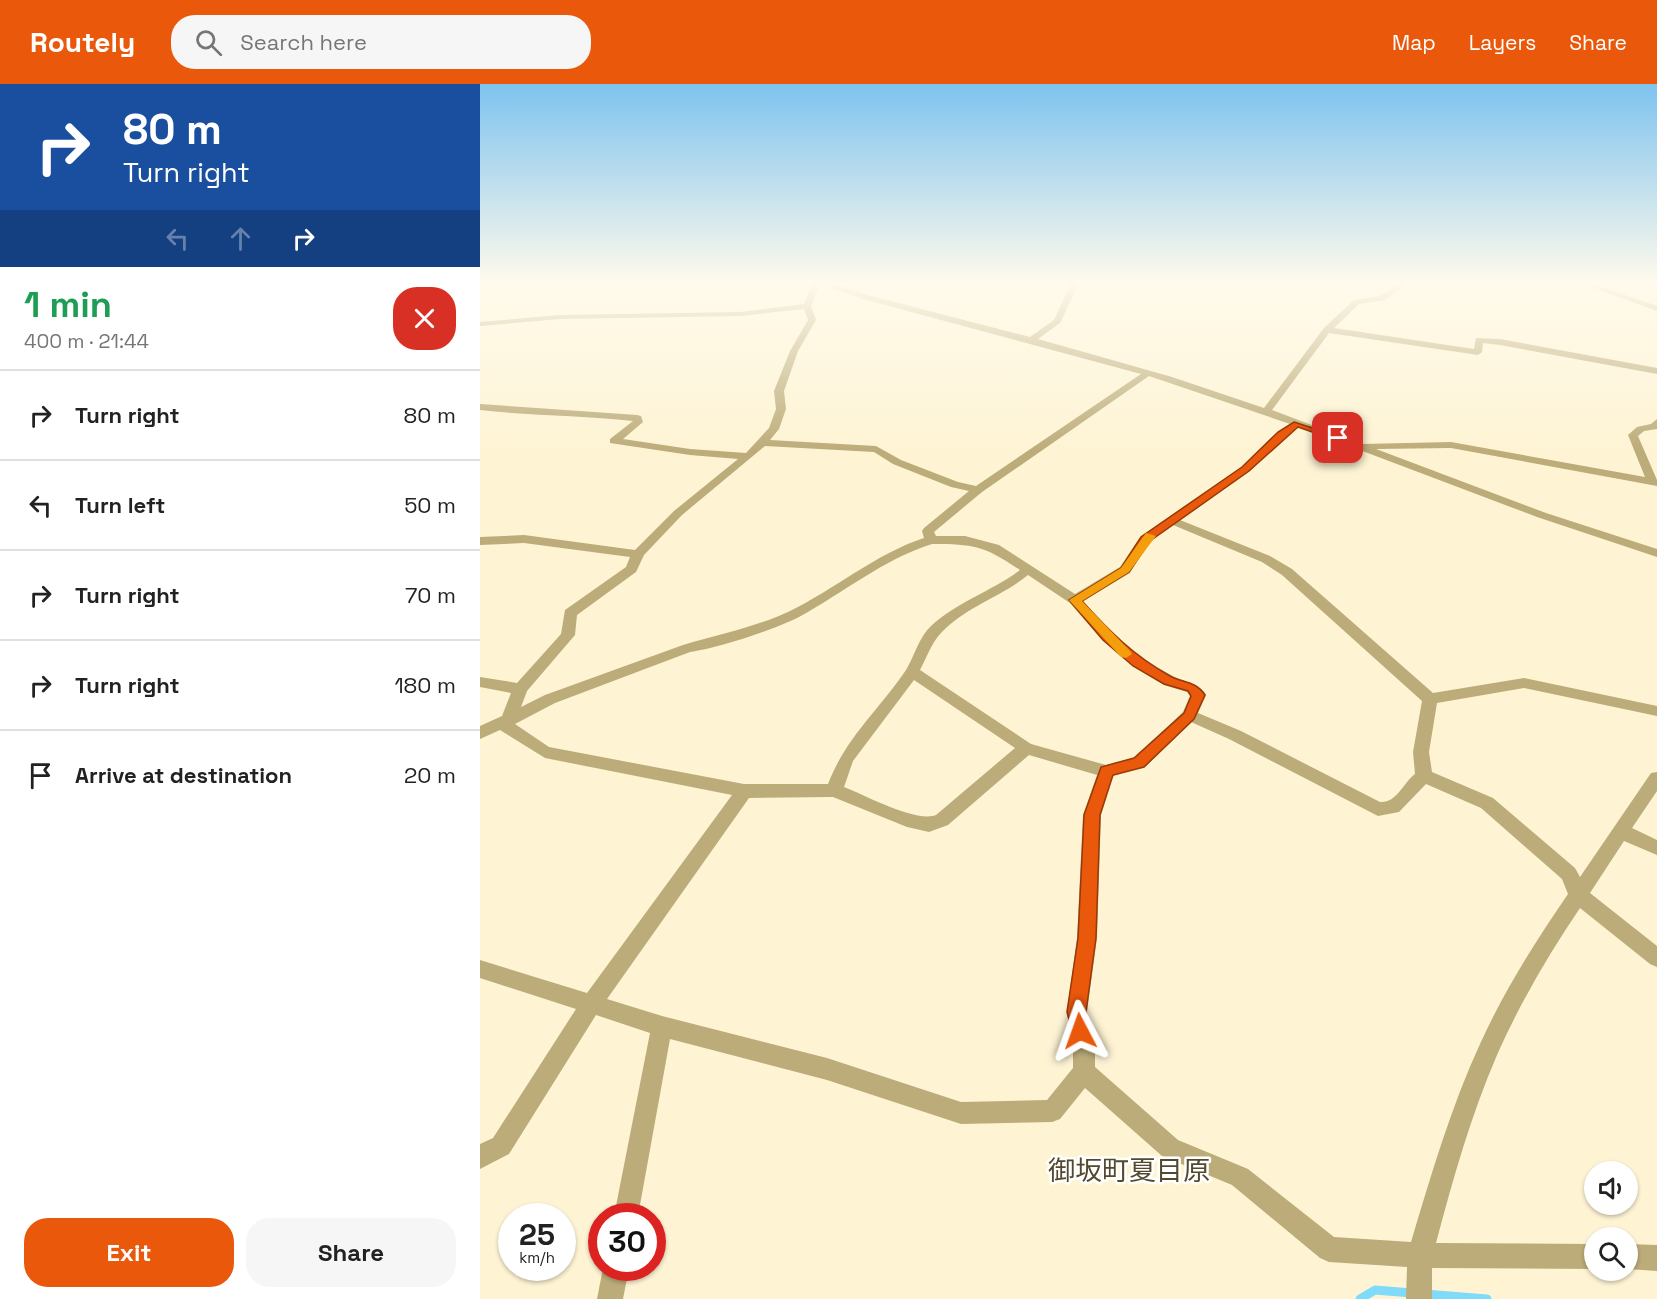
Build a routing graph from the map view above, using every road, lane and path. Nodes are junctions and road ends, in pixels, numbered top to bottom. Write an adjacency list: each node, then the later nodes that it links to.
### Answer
1 (802, 338): 12 (street)
2 (1027, 338): 5 (street)
3 (1321, 338): 9 (street)
4 (1380, 338): 6 (street)
5 (1032, 339): 7 (street)
6 (1657, 371)
7 (1146, 374): 9 (street); 16 (street)
8 (480, 407): 14 (street)
9 (1266, 412): 11 (street)
10 (1657, 422): 15 (street)
11 (1297, 424): 13 (street); 17 (street)
12 (762, 443): 14 (street); 16 (street)
13 (1359, 446): 15 (street); 20 (street)
14 (747, 456): 21 (street)
15 (1654, 482)
16 (978, 490): 18 (street)
17 (1173, 521): 23 (street); 27 (street)
18 (931, 540): 22 (street); 30 (street)
19 (480, 541): 21 (street)
20 (1657, 553)
21 (638, 554): 26 (street)
22 (1028, 570): 23 (street); 24 (street)
23 (1075, 600): 29 (street)
24 (912, 672): 32 (street); 36 (street)
25 (480, 682): 26 (street)
26 (520, 689): 30 (street)
27 (1430, 699): 28 (street); 34 (street)
28 (1657, 711)
29 (1189, 715): 33 (street); 34 (street)
30 (508, 718): 31 (street); 37 (street)
31 (480, 733)
32 (1026, 748): 33 (street); 36 (street)
33 (1107, 771): 45 (street)
34 (1424, 776): 40 (street)
35 (1657, 778): 38 (street)
36 (834, 790): 37 (street)
37 (744, 791): 43 (street)
38 (1622, 831): 39 (street); 40 (street)
39 (1657, 848)
40 (1577, 894): 41 (street); 51 (street)
41 (1657, 958)
42 (480, 969): 43 (street)
43 (592, 1004): 44 (street); 46 (street)
44 (662, 1026): 45 (street); 47 (street)
45 (1084, 1072): 51 (street)
46 (480, 1157)
47 (628, 1203)
48 (1584, 1257): 51 (street)
49 (1638, 1257): 50 (street)
50 (1657, 1258)
51 (1420, 1261): 54 (street)
52 (613, 1281): 53 (street)
53 (610, 1299)
54 (1419, 1299)

